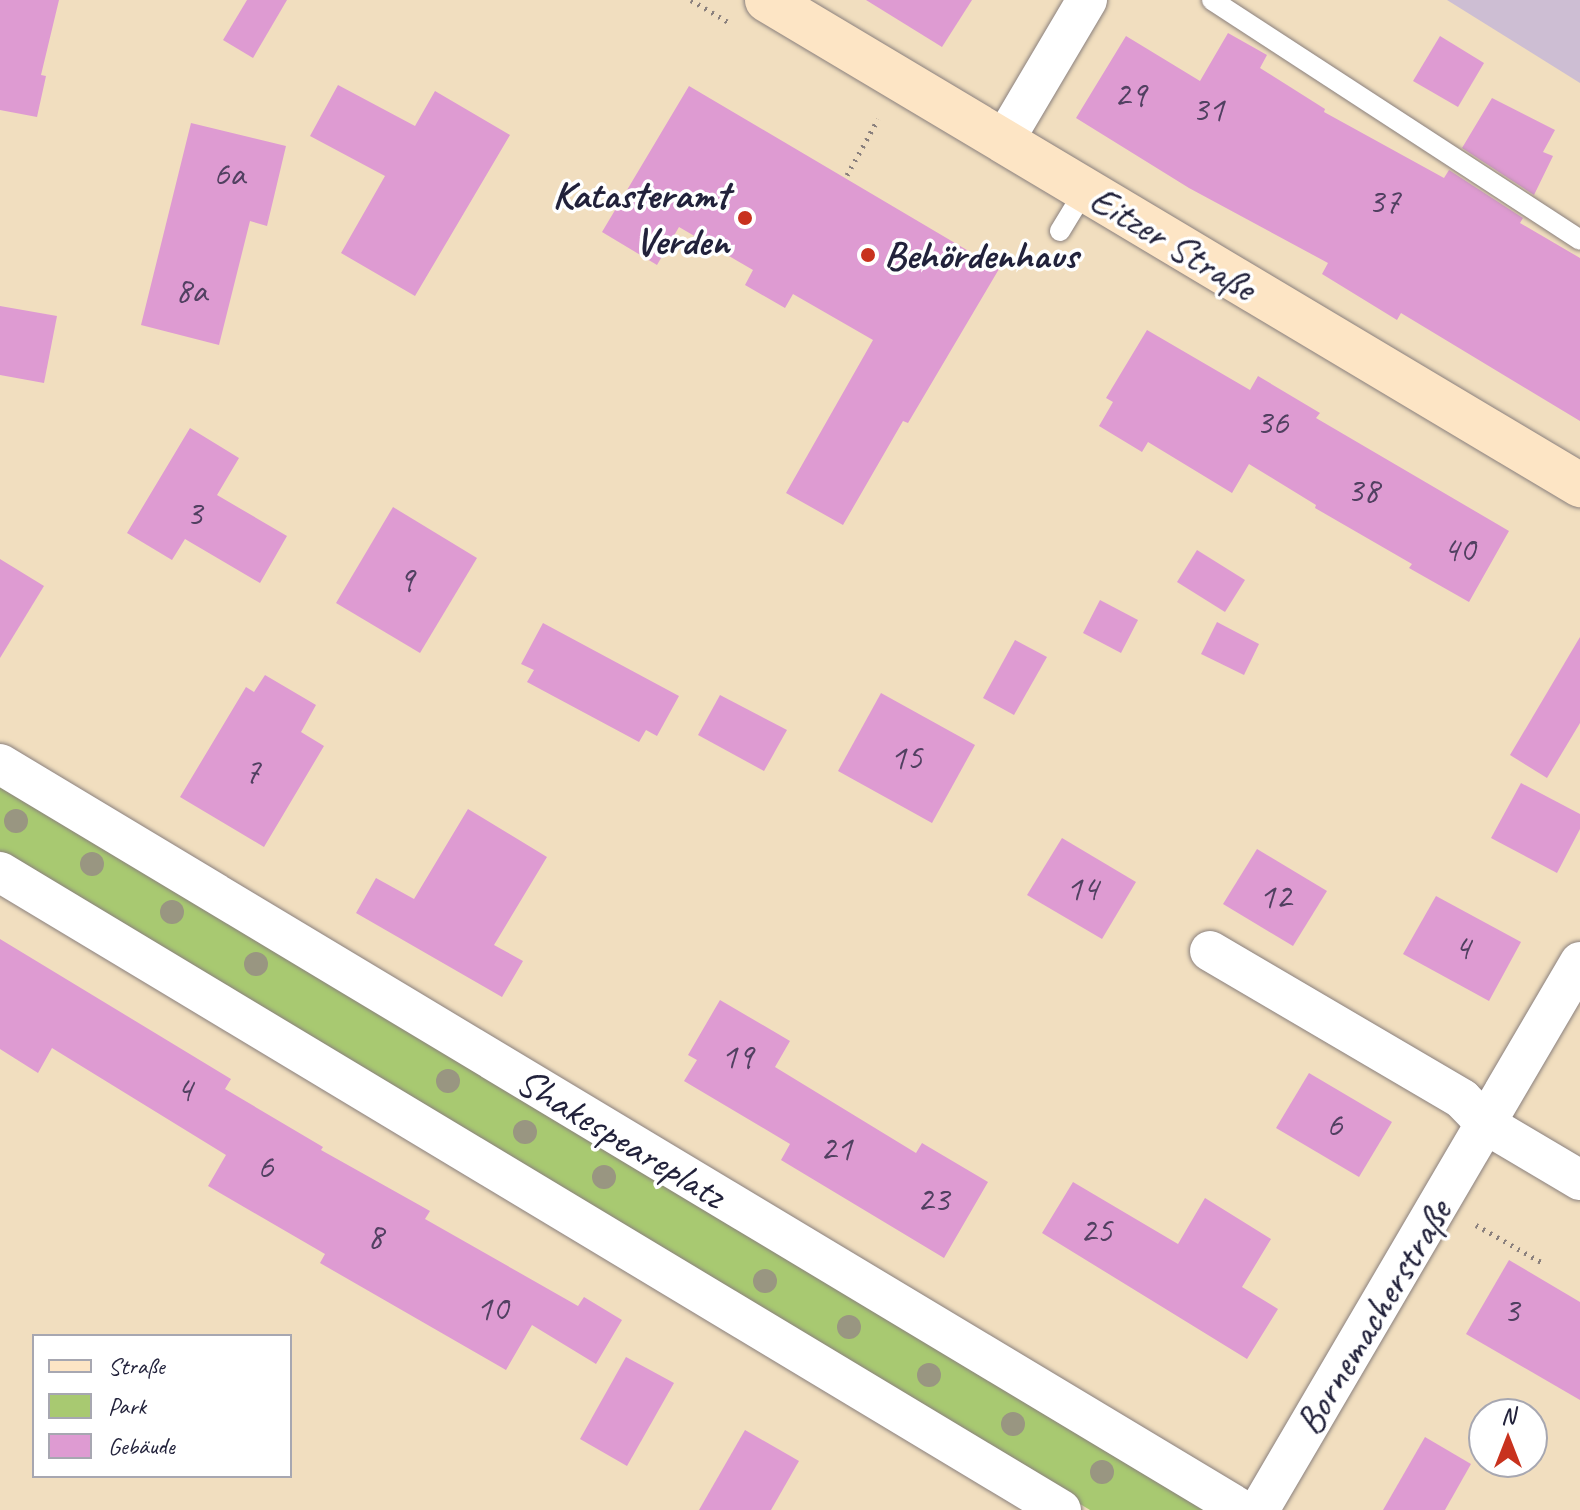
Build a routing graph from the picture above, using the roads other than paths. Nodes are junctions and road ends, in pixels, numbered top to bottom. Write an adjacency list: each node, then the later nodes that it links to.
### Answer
1 (767, 0): 4 (main road, Eitzer Straße)
2 (1087, 0): 4 (street)
3 (1212, 0): 7 (lane)
4 (1003, 142): 5 (main road, Eitzer Straße)
5 (1085, 190): 6 (lane); 8 (main road, Eitzer Straße)
6 (1060, 231)
7 (1580, 240)
8 (1580, 485)
9 (0, 764): 16 (street, Shakespeareplatz)
10 (0, 872): 15 (street)
11 (1210, 951): 13 (street)
12 (1580, 962): 13 (street, Bornemacherstraße)
13 (1487, 1125): 14 (street); 17 (street, Bornemacherstraße)
14 (1580, 1180)
15 (1061, 1510)
16 (1242, 1510)
17 (1259, 1510)

